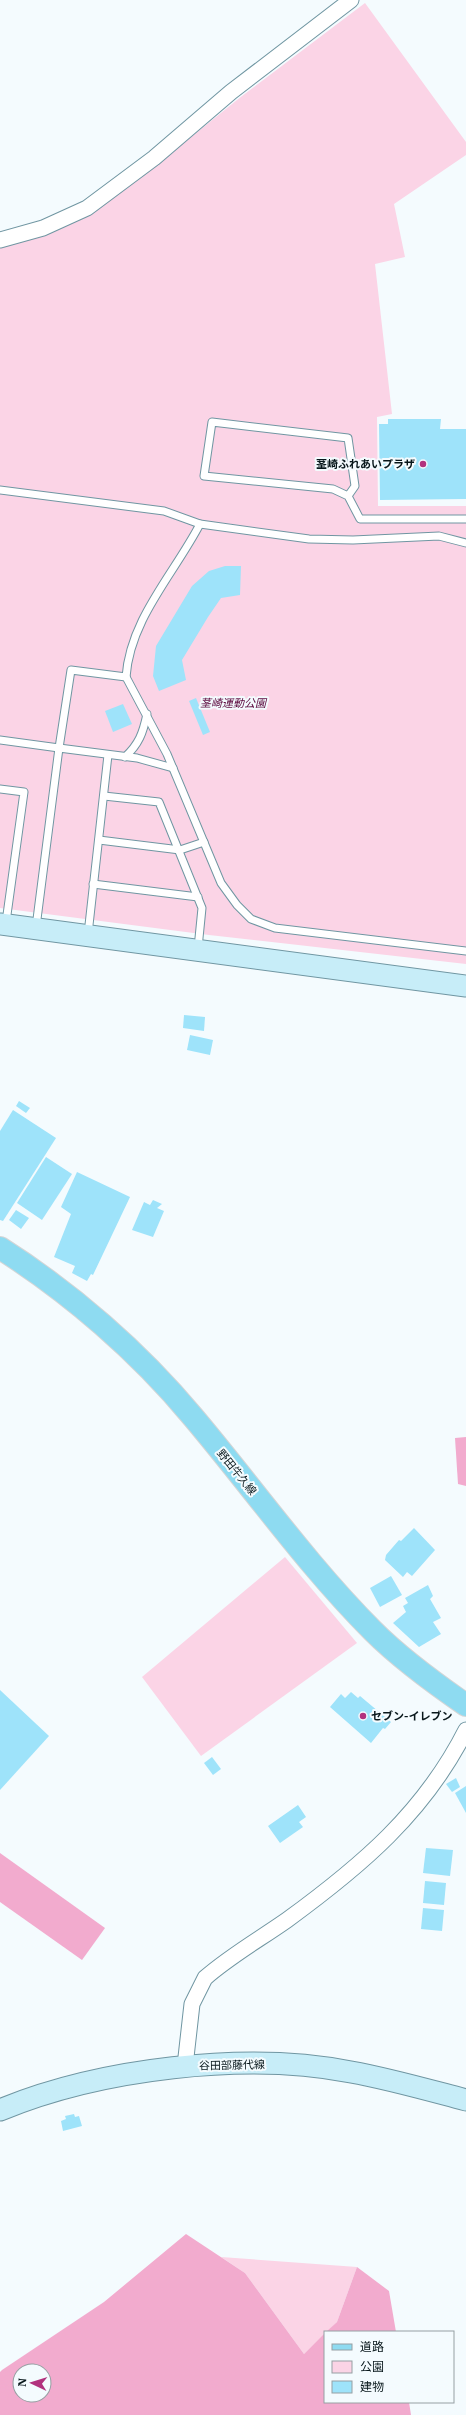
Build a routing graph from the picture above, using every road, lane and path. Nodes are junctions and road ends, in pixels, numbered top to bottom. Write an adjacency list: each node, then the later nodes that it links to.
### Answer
1 (351, 0): 2 (street)
2 (0, 240)
3 (0, 490): 6 (lane)
4 (348, 496): 4 (lane); 5 (lane)
5 (466, 519)
6 (200, 524): 7 (lane); 8 (lane)
7 (466, 543)
8 (126, 677): 9 (lane); 11 (lane)
9 (146, 714): 13 (lane); 14 (lane)
10 (0, 740): 11 (lane)
11 (59, 748): 12 (lane); 23 (lane)
12 (108, 755): 13 (lane); 16 (lane)
13 (125, 757): 14 (lane)
14 (173, 768): 18 (lane)
15 (0, 789): 22 (lane)
16 (104, 796): 17 (lane); 19 (lane)
17 (99, 840): 19 (lane); 20 (lane)
18 (204, 842): 19 (lane); 26 (lane)
19 (180, 850): 21 (lane)
20 (93, 884): 21 (lane); 24 (lane)
21 (198, 897): 25 (lane)
22 (3, 925): 23 (main road)
23 (36, 929): 24 (main road)
24 (88, 936): 25 (main road)
25 (197, 950): 27 (main road)
26 (466, 951)
27 (466, 986)
28 (0, 1248): 29 (main road, 野田牛久線)
29 (466, 1705)
30 (465, 1737): 31 (street)
31 (185, 2066): 32 (main road, 谷田部藤代線); 33 (main road, 谷田部藤代線)
32 (466, 2100)
33 (0, 2110)

